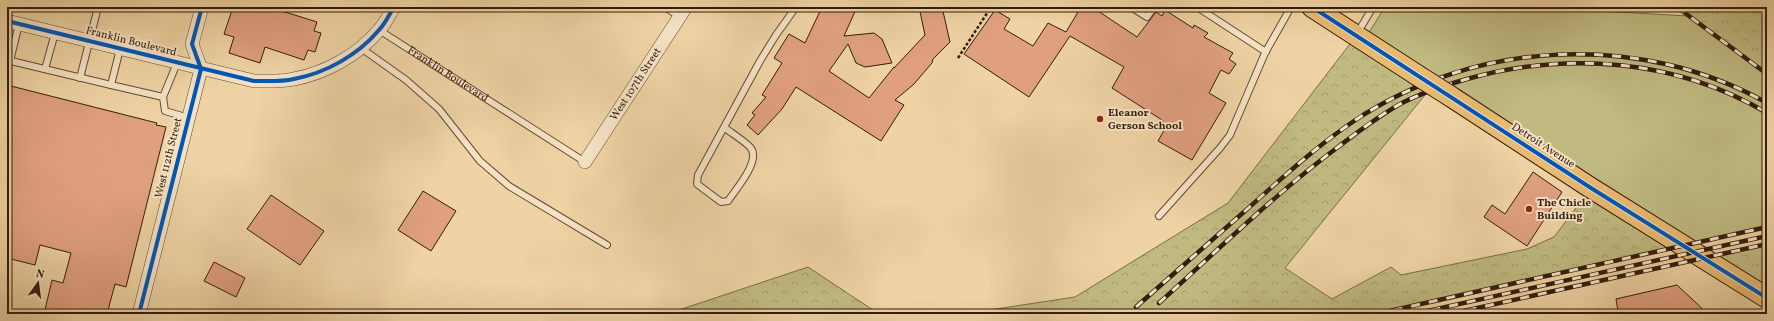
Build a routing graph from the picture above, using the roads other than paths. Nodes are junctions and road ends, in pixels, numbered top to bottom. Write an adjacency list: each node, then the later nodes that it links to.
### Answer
1 (98, 7): 17 (lane)
2 (202, 7): 24 (street)
3 (394, 7): 14 (street)
4 (665, 7): 12 (lane)
5 (796, 7): 29 (lane)
6 (1131, 7): 7 (lane)
7 (1154, 7)
8 (1197, 7): 20 (lane)
9 (1291, 7): 20 (lane)
10 (1312, 7): 16 (main road, Detroit Avenue)
11 (1373, 7): 16 (lane)
12 (683, 12): 30 (street, West 107th Street)
13 (13, 22): 15 (street, Franklin Boulevard); 21 (lane)
14 (379, 30): 18 (street, Franklin Boulevard); 30 (lane, Franklin Boulevard)
15 (55, 33): 17 (street, Franklin Boulevard); 23 (lane)
16 (1356, 36): 33 (main road, Detroit Avenue, bridge)
17 (89, 41): 19 (street, Franklin Boulevard); 25 (lane)
18 (361, 48): 24 (street, Franklin Boulevard); 32 (lane)
19 (120, 49): 22 (street, Franklin Boulevard); 26 (lane)
20 (1266, 52): 31 (lane)
21 (9, 60): 23 (lane)
22 (177, 63): 24 (street, Franklin Boulevard); 27 (lane)
23 (45, 69): 25 (lane)
24 (201, 69): 28 (street, West 112th Street)
25 (80, 78): 26 (lane)
26 (111, 85): 27 (lane)
27 (163, 97): 28 (lane)
28 (189, 118): 34 (street, West 112th Street)
29 (725, 128): 29 (lane)
30 (585, 162)
31 (1159, 216)
32 (607, 244)
33 (1767, 298)
34 (139, 314)

